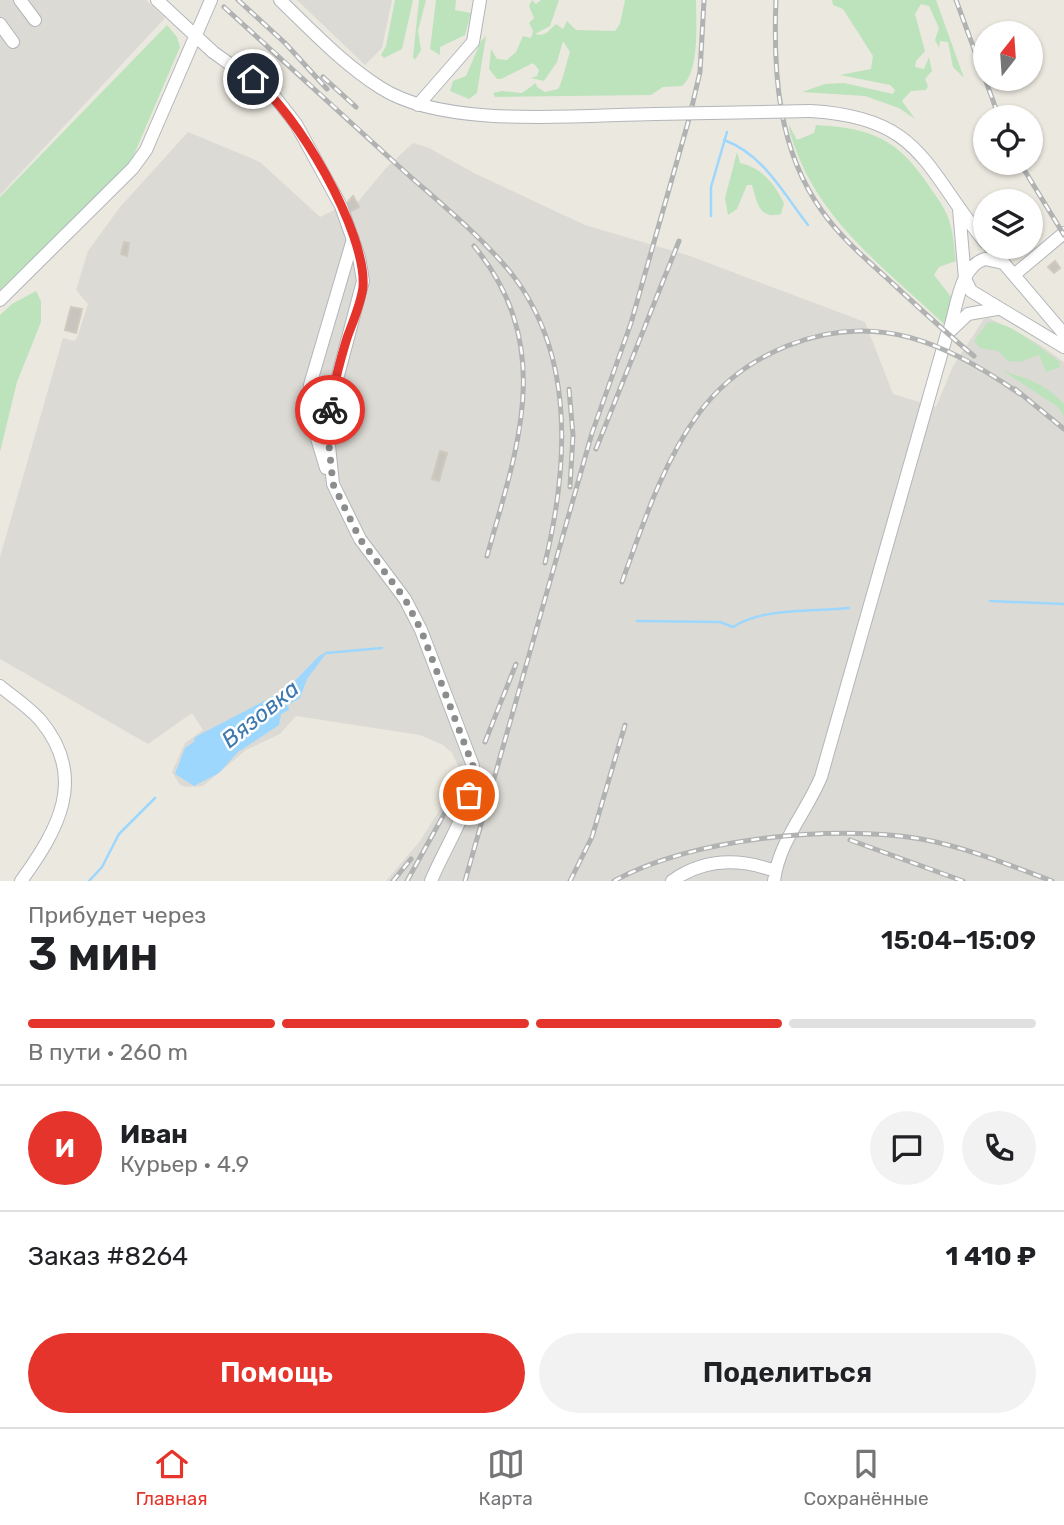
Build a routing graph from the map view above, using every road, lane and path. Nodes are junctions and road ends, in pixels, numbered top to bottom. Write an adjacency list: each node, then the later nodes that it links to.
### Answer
1 (20, 0): 6 (street)
2 (157, 0): 8 (street)
3 (211, 0): 8 (street)
4 (280, 0): 10 (street)
5 (480, 0): 10 (street)
6 (35, 20)
7 (0, 24): 9 (street)
8 (196, 37): 14 (street); 20 (street)
9 (13, 43)
10 (418, 105): 11 (street, bridge)
11 (959, 209): 12 (street); 18 (street)
12 (973, 227)
13 (1064, 233): 17 (street)
14 (353, 238): 26 (street); 26 (street)
15 (999, 259): 16 (street)
16 (1003, 264): 17 (street); 18 (street)
17 (1014, 275): 19 (street)
18 (965, 279): 21 (street); 23 (street)
19 (1030, 295): 22 (street); 24 (street)
20 (0, 300)
21 (997, 309): 22 (street); 23 (street)
22 (1014, 318): 25 (street)
23 (950, 328): 28 (street)
24 (1064, 334)
25 (1064, 347)
26 (333, 484): 30 (street)
27 (0, 686): 29 (street)
28 (775, 876): 31 (street)
29 (21, 881)
30 (431, 881)
31 (672, 881)

